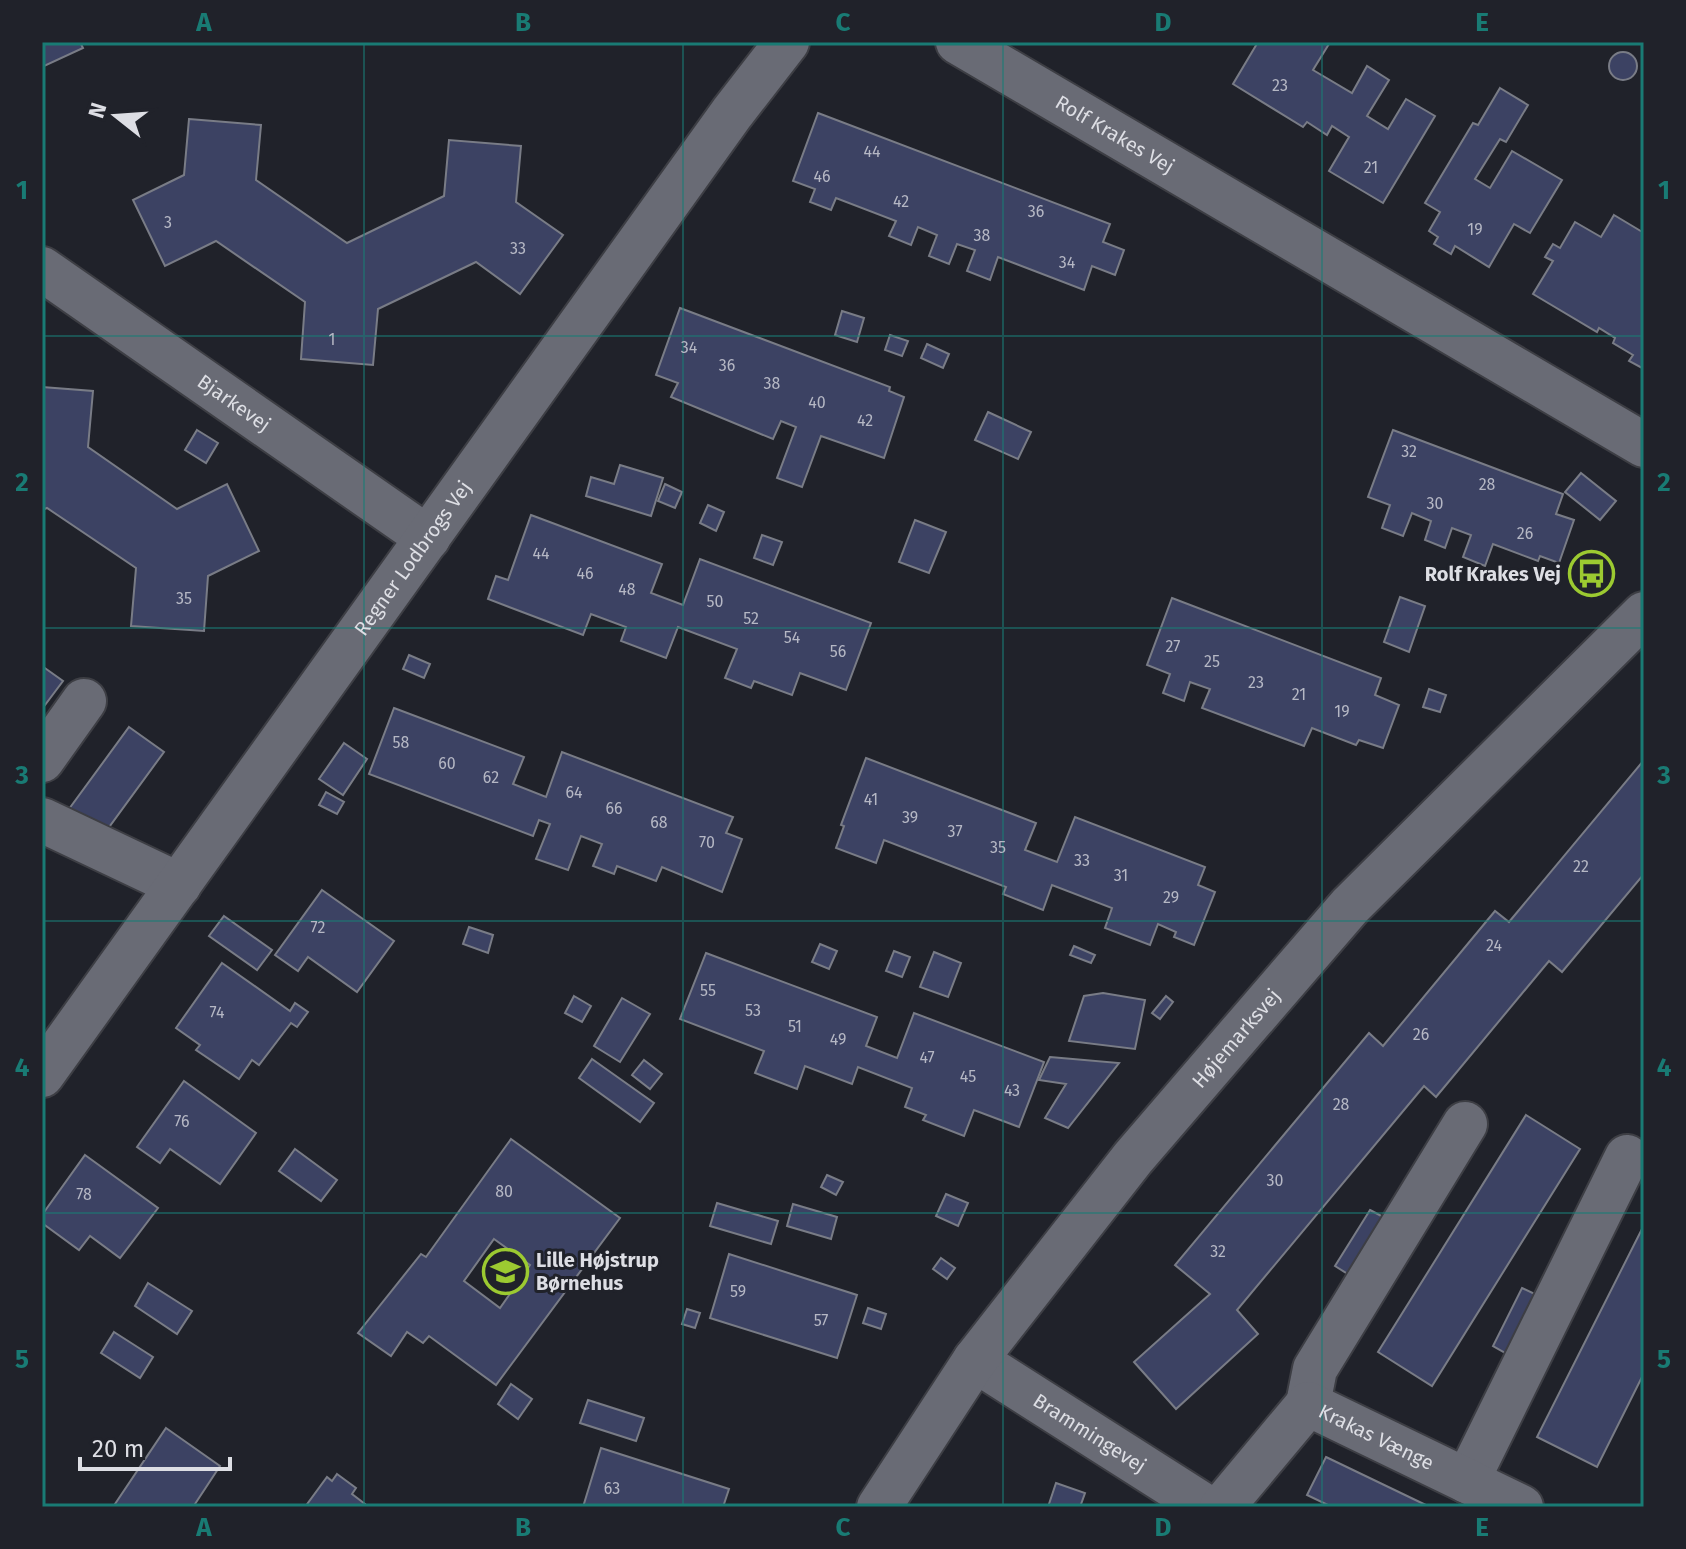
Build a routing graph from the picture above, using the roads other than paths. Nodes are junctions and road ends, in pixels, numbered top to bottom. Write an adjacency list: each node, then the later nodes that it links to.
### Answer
1 (787, 42): 5 (street, Regner Lodbrogs Vej)
2 (958, 42): 4 (street, Rolf Krakes Vej)
3 (42, 269): 5 (street, Bjarkevej)
4 (1644, 445)
5 (428, 538): 10 (street, Regner Lodbrogs Vej)
6 (1644, 614): 14 (street, Højemarksvej)
7 (84, 701): 8 (street)
8 (42, 760)
9 (42, 820): 10 (street)
10 (179, 885): 11 (street, Regner Lodbrogs Vej)
11 (42, 1075)
12 (1465, 1124): 15 (street)
13 (1627, 1157): 16 (street)
14 (975, 1360): 17 (street, Højemarksvej); 18 (street, Brammingevej)
15 (1308, 1404): 16 (street, Krakas Vænge); 19 (street, Krakas Vænge)
16 (1467, 1481): 20 (street, Krakas Vænge)
17 (879, 1507)
18 (1206, 1507)
19 (1222, 1507)
20 (1521, 1507)

